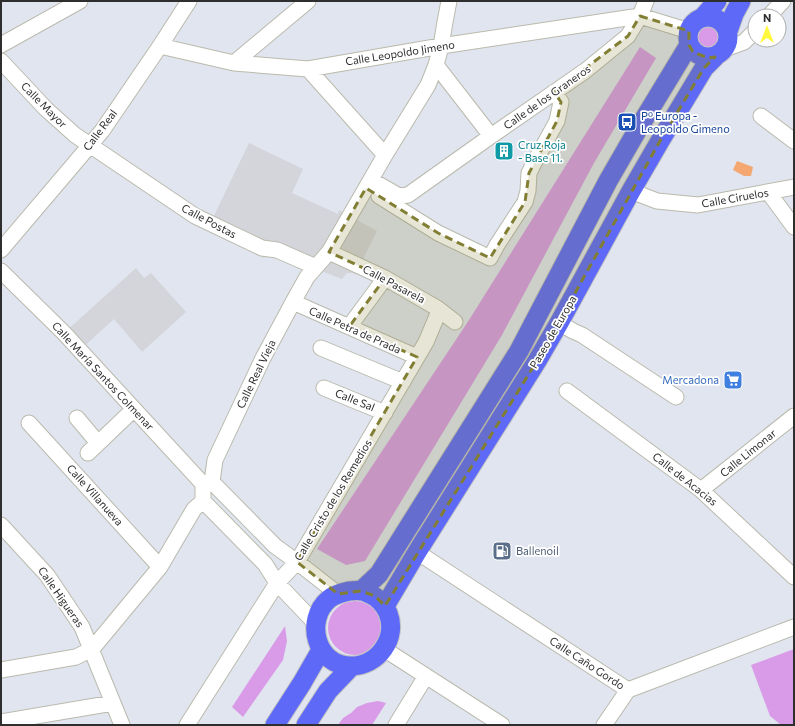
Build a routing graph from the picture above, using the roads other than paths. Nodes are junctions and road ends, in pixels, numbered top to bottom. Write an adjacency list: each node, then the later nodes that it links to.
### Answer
1 (80, 1): 12 (street)
2 (188, 1): 13 (street, Calle Real)
3 (308, 1): 17 (street)
4 (450, 1): 14 (street, Calle Real Vieja)
5 (646, 1): 8 (street)
6 (717, 1): 9 (main road)
7 (741, 1): 15 (main road, Paseo de Europa)
8 (640, 16): 10 (street); 14 (street, Calle Leopoldo Jimeno); 20 (street, Calle de los Graneros)
9 (703, 17): 10 (main road); 15 (main road)
10 (689, 38): 15 (main road); 62 (main road, Paseo de Europa)
11 (747, 39): 15 (street)
12 (1, 44)
13 (160, 46): 17 (street, Calle Leopoldo Jimeno); 24 (street, Calle Real)
14 (441, 46): 18 (street, Calle Real Vieja); 19 (street, Calle Leopoldo Jimeno)
15 (723, 46): 28 (main road, Paseo de Europa)
16 (1, 61): 24 (street, Calle Mayor)
17 (234, 63): 19 (street, Calle Leopoldo Jimeno)
18 (436, 65): 22 (street); 25 (street, Calle Real Vieja)
19 (308, 69): 25 (street)
20 (554, 92): 22 (street, Calle de los Graneros); 30 (street)
21 (761, 116): 23 (street)
22 (491, 136): 30 (street, Calle de los Graneros)
23 (794, 141)
24 (89, 145): 32 (street, Calle Real); 34 (street, Calle Postas)
25 (385, 155): 26 (street, Calle Real Vieja)
26 (368, 184): 30 (street); 33 (street, Calle Real Vieja)
27 (794, 187): 29 (street, Calle Ciruelos)
28 (631, 191): 29 (street, Calle Ciruelos); 40 (main road, Paseo de Europa)
29 (769, 193): 31 (street)
30 (402, 203)
31 (794, 227)
32 (1, 250)
33 (329, 252): 34 (street, Calle Real Vieja); 36 (street, Calle Pasarela)
34 (316, 267): 37 (street, Calle Real Vieja)
35 (1, 271): 48 (street, Calle María Santos Colmenar)
36 (385, 278): 38 (street, Calle Pasarela); 41 (street)
37 (293, 302): 41 (street, Calle Petra de Prada); 53 (street, Calle Real Vieja)
38 (437, 308): 39 (street, Calle Pasarela); 43 (street, Calle Cristo de los Remedios)
39 (455, 322)
40 (559, 323): 47 (street); 57 (main road, Paseo de Europa)
41 (349, 327): 43 (street, Calle Petra de Prada)
42 (321, 348): 44 (street)
43 (417, 357): 44 (street, Calle Cristo de los Remedios)
44 (403, 382): 49 (street, Calle Cristo de los Remedios)
45 (324, 388): 49 (street, Calle Sal)
46 (567, 391): 54 (street, Calle de Acacias)
47 (676, 397)
48 (134, 409): 51 (street); 53 (street, Calle María Santos Colmenar)
49 (385, 413): 58 (street, Calle Cristo de los Remedios)
50 (794, 416): 54 (street, Calle Limonar)
51 (77, 418)
52 (29, 423): 59 (street, Calle Villanueva)
53 (207, 483): 55 (street, Calle Real Vieja); 58 (street, Calle María Santos Colmenar)
54 (702, 490): 60 (street, Calle de Acacias)
55 (203, 501): 59 (street); 61 (street)
56 (1, 525): 67 (street, Calle Higueras)
57 (417, 552): 64 (main road, Paseo de Europa); 73 (street, Calle Caño Gordo)
58 (297, 562): 61 (street, Calle Cristo de los Remedios); 63 (street, Calle María Santos Colmenar)
59 (160, 567): 67 (street)
60 (794, 577)
61 (277, 583): 65 (street); 77 (street, Calle Cristo de los Remedios)
62 (361, 591): 63 (main road); 64 (main road)
63 (338, 594): 65 (main road)
64 (385, 606): 68 (main road)
65 (316, 624): 69 (main road)
66 (794, 627): 73 (street, Calle Caño Gordo)
67 (92, 649): 71 (street); 74 (street, Calle Higueras)
68 (384, 649): 70 (main road); 72 (street)
69 (321, 650): 70 (main road); 78 (main road)
70 (352, 666): 79 (main road)
71 (1, 670)
72 (426, 676): 80 (street); 81 (street)
73 (628, 690): 82 (street)
74 (113, 703): 75 (street); 76 (street, Calle Higueras)
75 (1, 722)
76 (122, 725)
77 (187, 725)
78 (275, 725)
79 (306, 725)
80 (396, 725)
81 (502, 725)
82 (604, 725)

